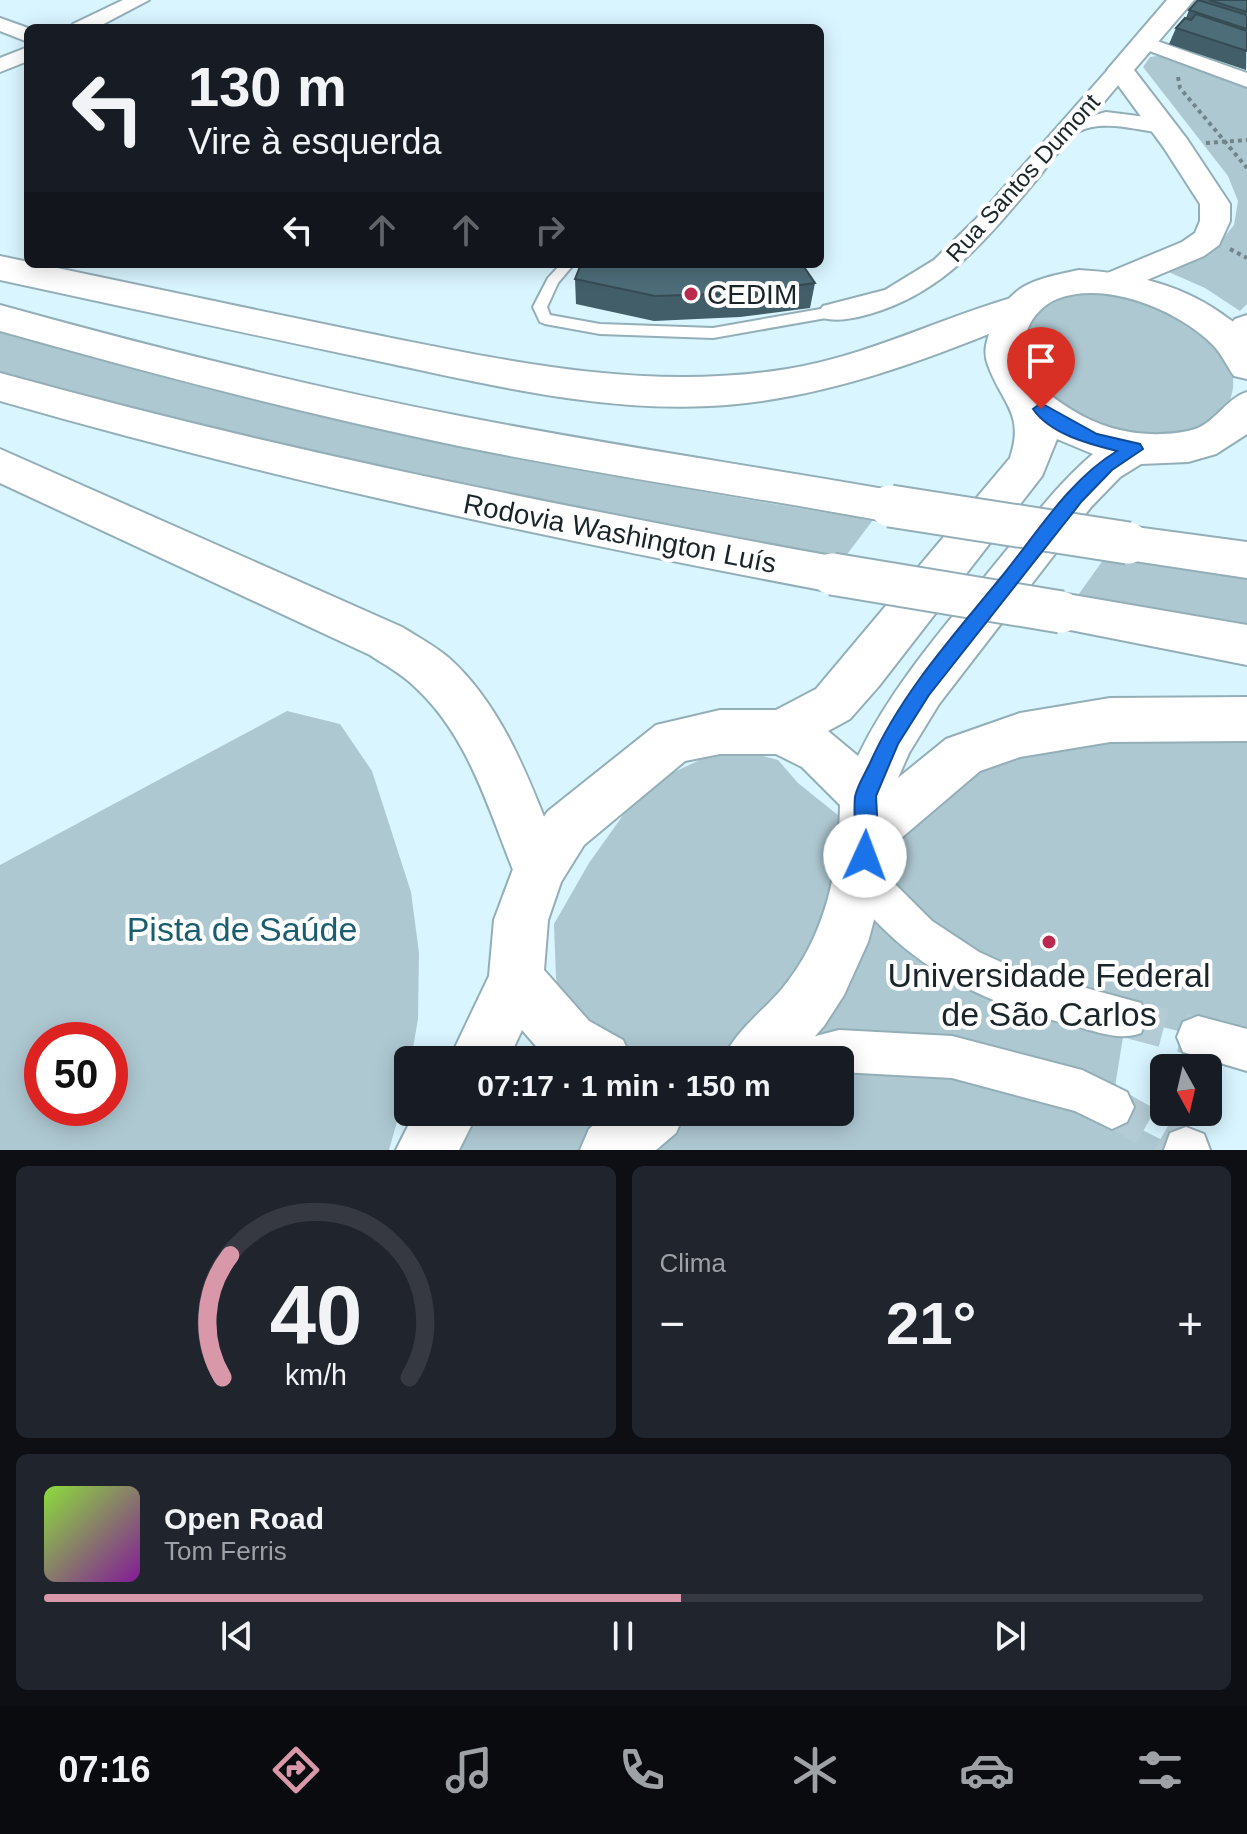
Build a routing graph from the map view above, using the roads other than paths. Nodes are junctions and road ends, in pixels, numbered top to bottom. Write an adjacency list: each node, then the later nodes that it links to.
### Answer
1 (139, 0): 4 (street)
2 (1181, 0): 6 (street, Rua Santos Dumont)
3 (0, 24): 5 (street)
4 (88, 24)
5 (24, 34)
6 (1143, 42): 9 (street, Rua Santos Dumont); 10 (street)
7 (24, 55): 8 (street)
8 (0, 66)
9 (1120, 70): 11 (street, Rua Santos Dumont); 12 (street, Rua Santos Dumont)
10 (1247, 80)
11 (1068, 128): 12 (street); 17 (street, Rua Santos Dumont)
12 (1170, 135): 15 (street, Rua Santos Dumont)
13 (0, 268): 16 (main road)
14 (564, 268): 17 (lane)
15 (1116, 282): 16 (main road); 19 (main road)
16 (1018, 308): 21 (main road)
17 (832, 312)
18 (0, 318): 25 (main road, bridge)
19 (1244, 345)
20 (0, 387): 26 (main road, Rodovia Washington Luís, bridge)
21 (1027, 397): 23 (main road); 28 (main road)
22 (1247, 406): 23 (main road)
23 (1134, 449): 29 (main road)
24 (0, 465): 30 (main road)
25 (1247, 560)
26 (1247, 645)
27 (1247, 719): 29 (main road)
28 (781, 732): 29 (main road); 30 (main road)
29 (865, 836): 32 (street); 36 (main road)
30 (539, 869): 31 (main road)
31 (516, 980): 34 (main road); 35 (main road)
32 (1126, 1018)
33 (1198, 1037): 37 (street)
34 (485, 1046)
35 (578, 1046)
36 (769, 1046)
37 (1247, 1050)
38 (854, 1052): 39 (street)
39 (1112, 1107)
40 (440, 1126): 42 (main road)
41 (638, 1126): 43 (main road)
42 (426, 1150)
43 (610, 1150)

